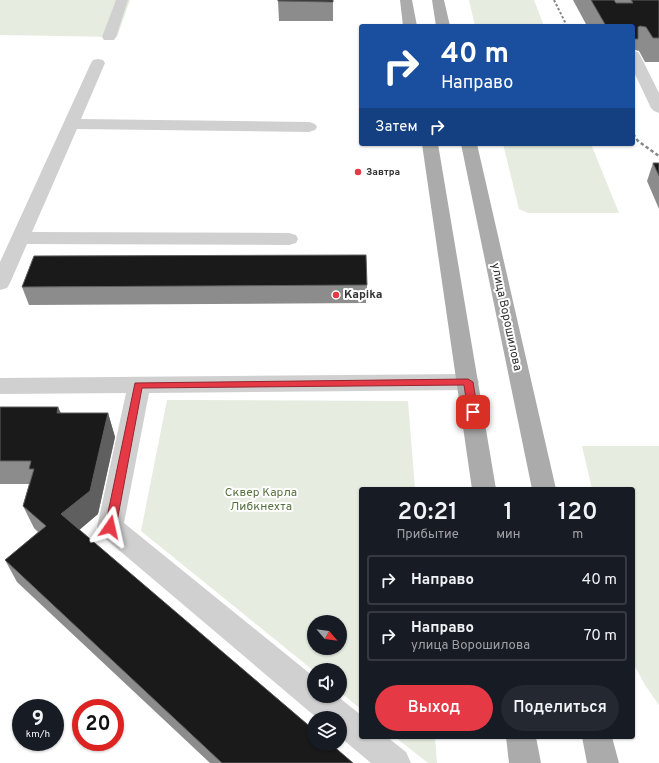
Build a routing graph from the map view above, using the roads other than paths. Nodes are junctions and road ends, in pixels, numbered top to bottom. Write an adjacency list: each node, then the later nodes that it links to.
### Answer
1 (122, 0): 6 (street)
2 (406, 0): 4 (main road)
3 (438, 0): 5 (main road)
4 (410, 24)
5 (444, 24)
6 (109, 37)
7 (635, 59): 9 (street)
8 (98, 63): 10 (street)
9 (659, 108)
10 (71, 124): 11 (street); 14 (street)
11 (309, 127)
12 (430, 146): 17 (main road)
13 (469, 146): 21 (main road, улица Ворошилова)
14 (20, 238): 15 (street); 16 (street)
15 (289, 239)
16 (0, 283)
17 (468, 382): 18 (street); 20 (main road)
18 (138, 385): 19 (street); 22 (street)
19 (0, 386)
20 (484, 487)
21 (544, 487)
22 (359, 734)
23 (366, 739): 26 (street)
24 (521, 739): 27 (main road)
25 (598, 739): 28 (main road)
26 (394, 763)
27 (525, 763)
28 (603, 763)

